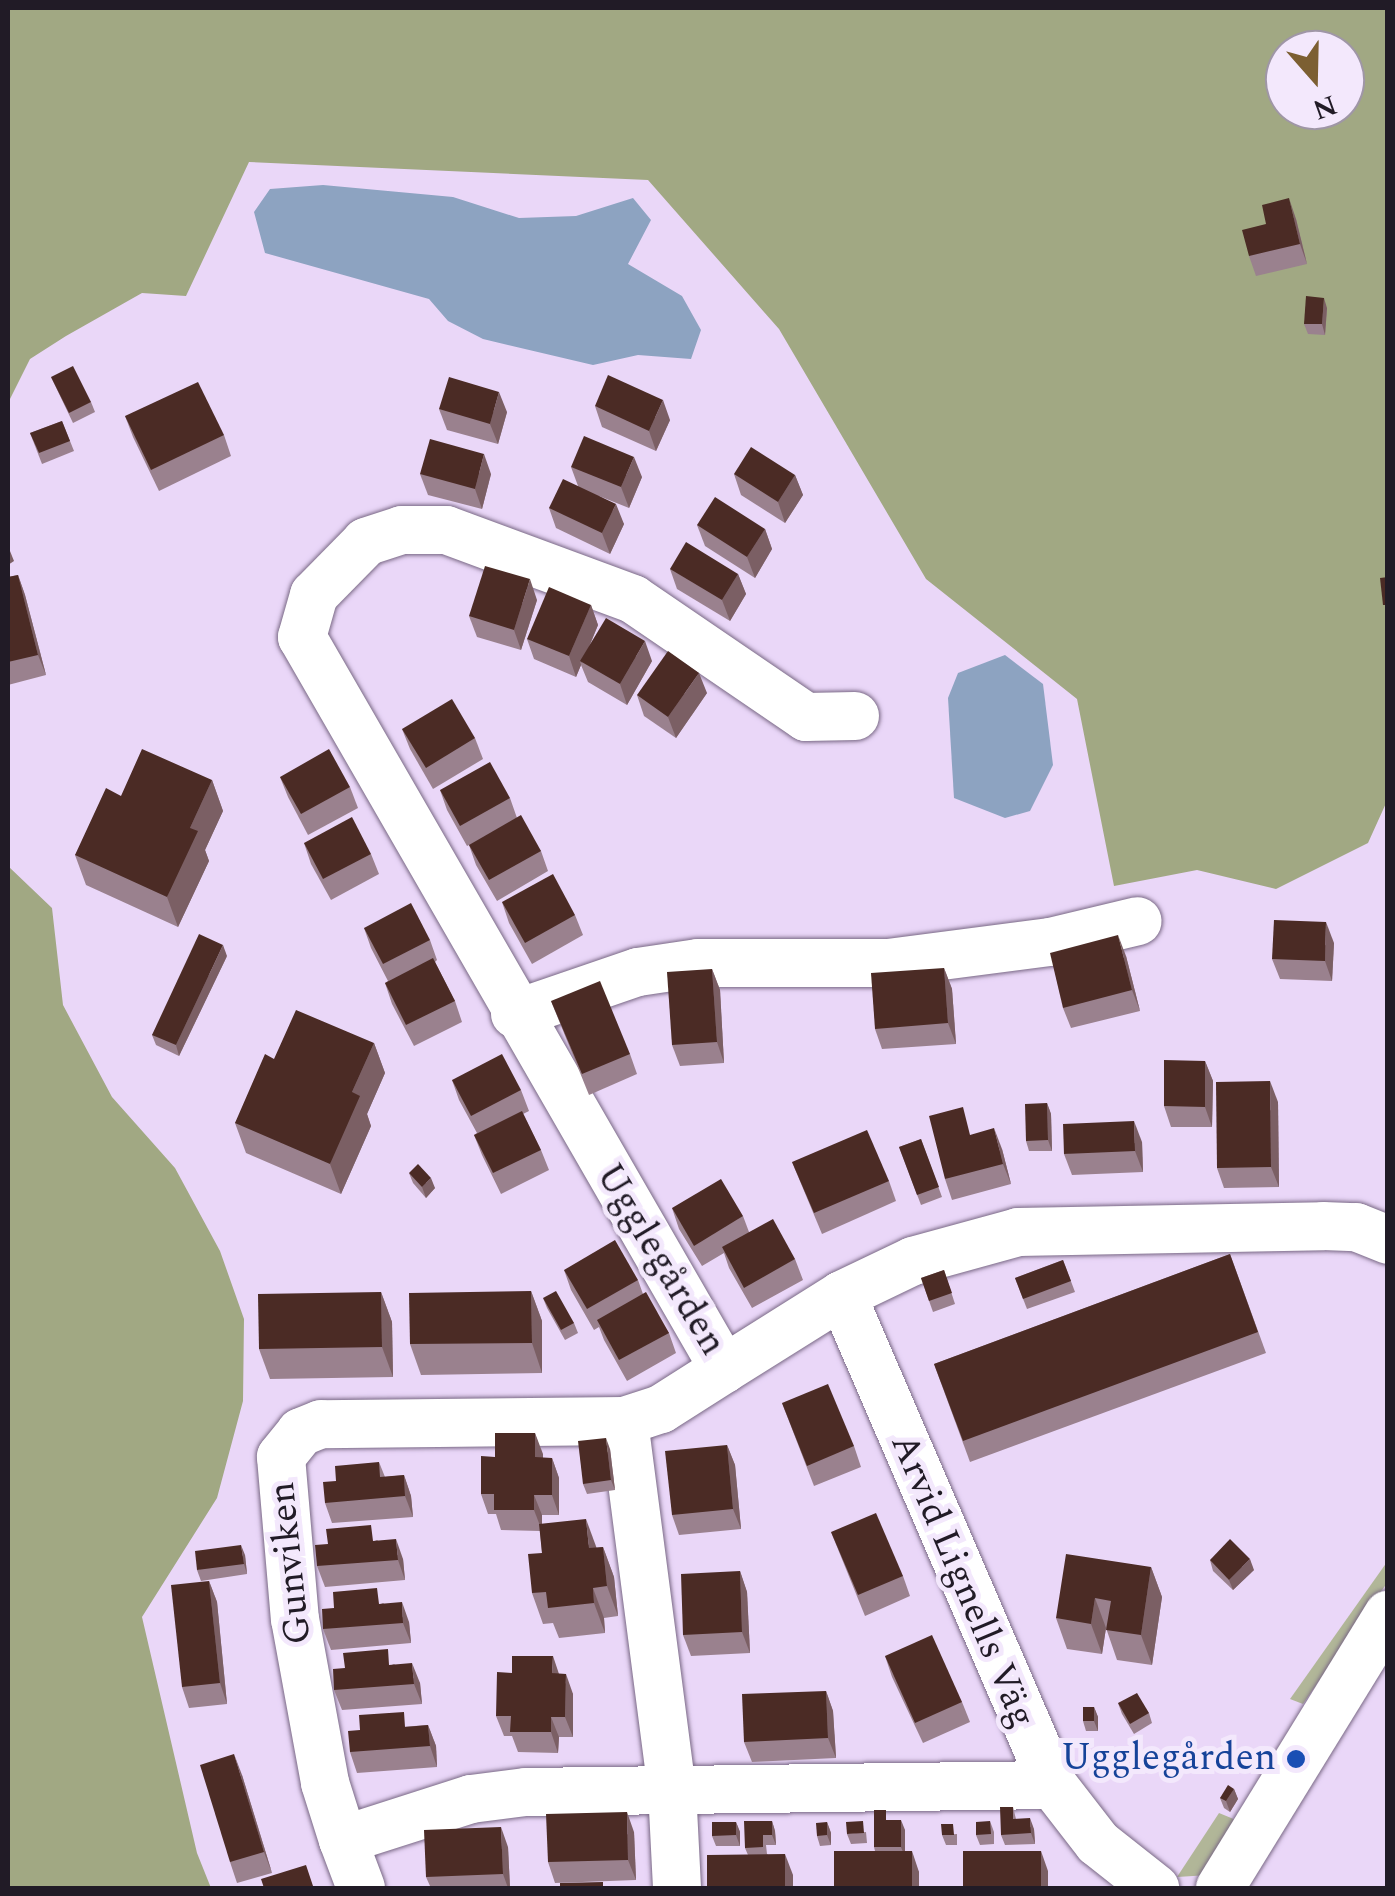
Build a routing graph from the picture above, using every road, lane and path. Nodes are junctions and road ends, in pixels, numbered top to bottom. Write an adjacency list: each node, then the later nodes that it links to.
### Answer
1 (855, 716): 3 (street, Ugglegården)
2 (1138, 921): 3 (street)
3 (514, 1014): 6 (street, Ugglegården)
4 (1388, 1240): 5 (street, Ugglegården)
5 (842, 1295): 6 (street, Ugglegården); 9 (street, Arvid Lignells Väg)
6 (724, 1369): 7 (street, Gunviken)
7 (624, 1421): 10 (street); 11 (street, Gunviken)
8 (1388, 1616): 15 (street)
9 (1053, 1786): 10 (street); 14 (street, Arvid Lignells Väg)
10 (672, 1789): 11 (street); 13 (street)
11 (342, 1840): 12 (street, Gunviken)
12 (361, 1888)
13 (677, 1888)
14 (1156, 1888)
15 (1220, 1888)

